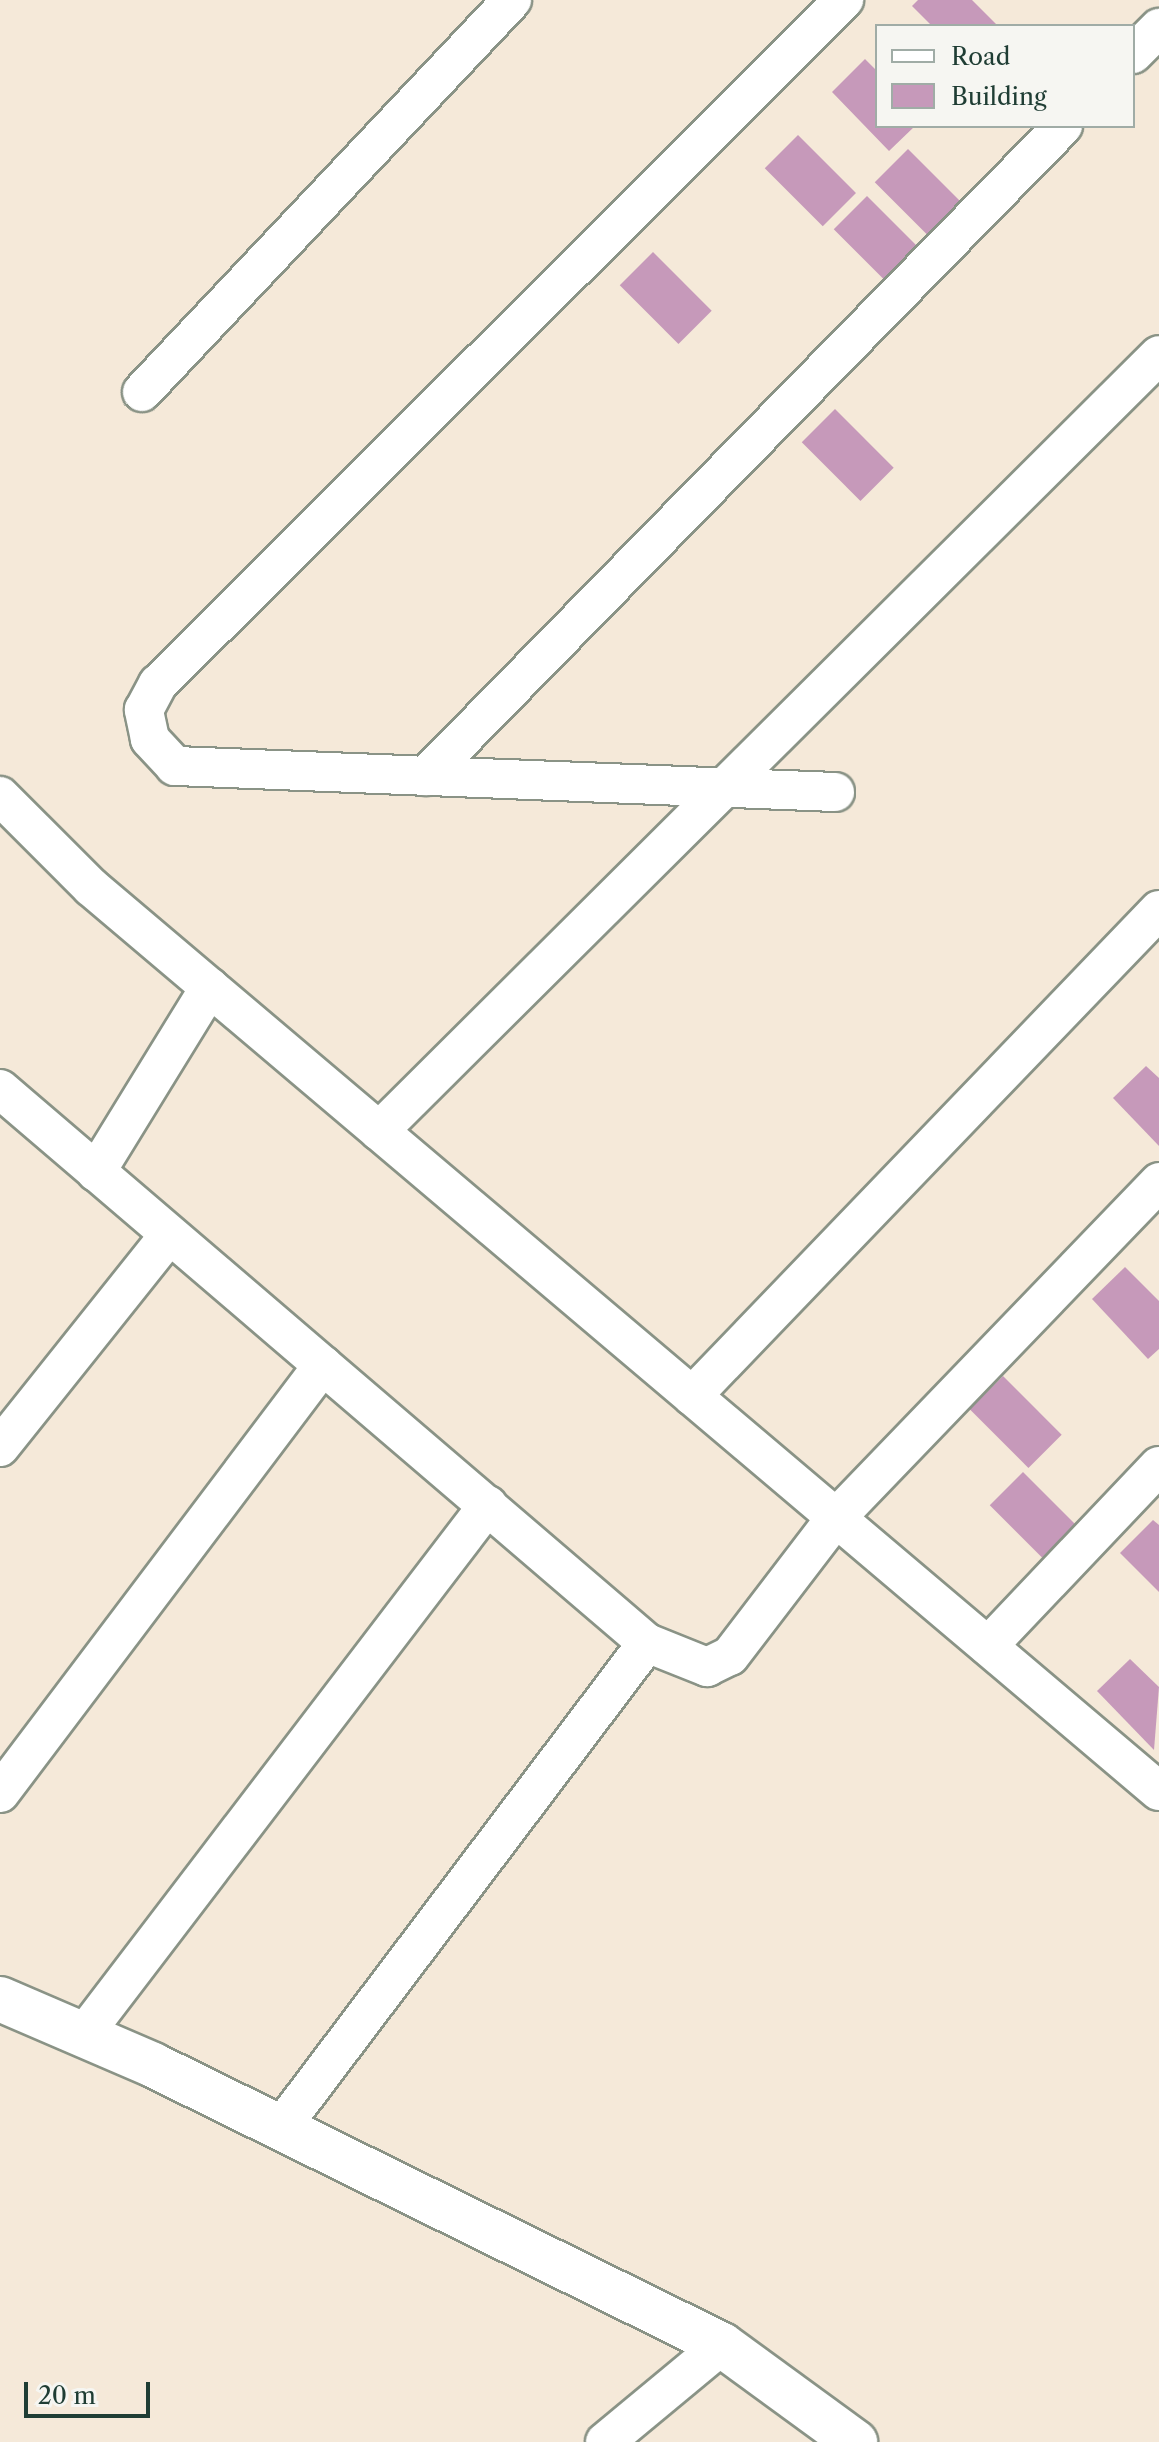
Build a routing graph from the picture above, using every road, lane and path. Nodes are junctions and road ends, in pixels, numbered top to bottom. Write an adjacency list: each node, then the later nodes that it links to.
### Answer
1 (512, 0): 7 (street)
2 (844, 0): 8 (street)
3 (1159, 28): 4 (street)
4 (1135, 52)
5 (1061, 128): 8 (street)
6 (1159, 355): 9 (street)
7 (142, 392)
8 (426, 776): 9 (street)
9 (725, 788): 10 (street); 15 (street)
10 (835, 792)
11 (0, 796): 13 (street)
12 (1159, 910): 20 (street)
13 (210, 987): 15 (street); 16 (street)
14 (0, 1089): 16 (street)
15 (379, 1131): 20 (street)
16 (96, 1172): 18 (street)
17 (1159, 1182): 24 (street)
18 (169, 1235): 19 (street); 21 (street)
19 (323, 1365): 23 (street); 28 (street)
20 (692, 1396): 24 (street)
21 (0, 1447)
22 (1159, 1466): 26 (street)
23 (488, 1505): 25 (street); 30 (street)
24 (834, 1520): 25 (street); 26 (street)
25 (647, 1643): 31 (street)
26 (988, 1646): 27 (street)
27 (1155, 1781)
28 (0, 1793)
29 (0, 1999): 30 (street)
30 (85, 2033): 31 (street)
31 (280, 2129): 32 (street)
32 (722, 2345): 33 (street); 34 (street)
33 (605, 2442)
34 (855, 2442)

